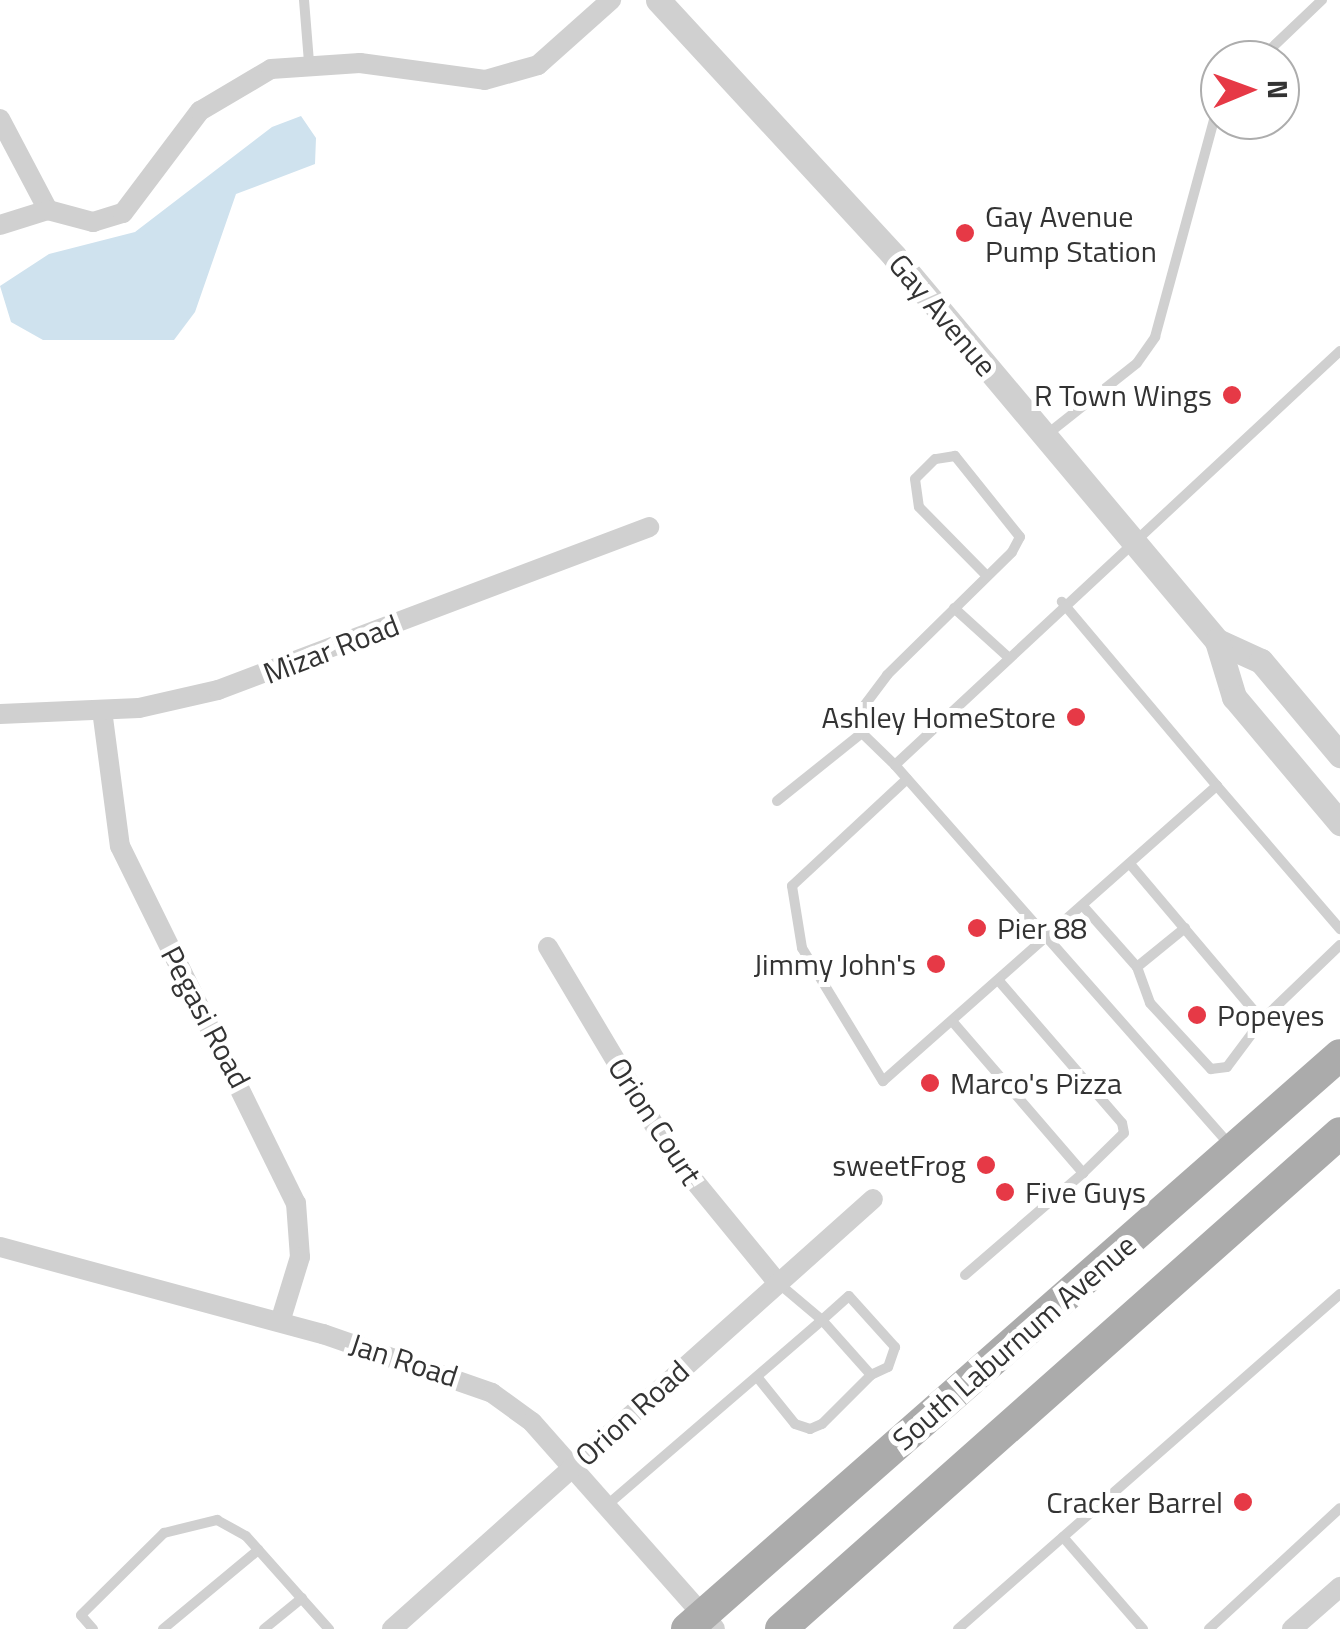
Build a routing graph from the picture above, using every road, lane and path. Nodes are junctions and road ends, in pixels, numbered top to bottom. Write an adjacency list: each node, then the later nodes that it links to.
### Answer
1 (304, 0): 6 (lane)
2 (610, 0): 6 (street)
3 (658, 0): 12 (street, Gay Avenue)
4 (1322, 0): 5 (lane)
5 (1280, 40)
6 (309, 62): 9 (street)
7 (0, 119): 9 (street)
8 (1209, 140): 12 (lane)
9 (48, 210): 10 (street)
10 (0, 225)
11 (1340, 351): 14 (lane)
12 (1044, 436): 14 (street, Gay Avenue)
13 (649, 527): 20 (street, Mizar Road)
14 (1130, 543): 16 (lane); 18 (street, Gay Avenue)
15 (986, 575): 15 (lane); 17 (lane)
16 (1062, 602): 19 (lane); 26 (lane)
17 (954, 608): 19 (lane); 22 (lane)
18 (1217, 641): 23 (street, Gay Avenue); 28 (street, Gay Avenue)
19 (1007, 656): 24 (lane)
20 (102, 710): 21 (street, Mizar Road); 50 (street, Pegasi Road)
21 (0, 714)
22 (862, 732): 24 (lane); 27 (lane)
23 (1336, 743)
24 (895, 765): 25 (lane)
25 (908, 779): 33 (lane); 39 (lane)
26 (1217, 786): 29 (lane); 32 (lane)
27 (777, 800)
28 (1340, 823)
29 (1130, 864): 30 (lane); 31 (lane)
30 (1083, 906): 33 (lane); 36 (lane)
31 (1185, 928): 36 (lane); 38 (lane)
32 (1340, 929)
33 (1047, 938): 37 (lane); 42 (lane)
34 (1340, 946): 38 (lane)
35 (548, 947): 47 (street, Orion Court)
36 (1137, 967): 38 (lane)
37 (998, 980): 39 (lane); 43 (lane)
38 (1262, 1020)
39 (952, 1021): 43 (lane)
40 (1340, 1055): 42 (main road, South Laburnum Avenue)
41 (1340, 1134): 66 (main road, South Laburnum Avenue)
42 (1233, 1148): 60 (main road, South Laburnum Avenue)
43 (1083, 1173): 46 (lane)
44 (873, 1200): 47 (street, Orion Road)
45 (0, 1247): 50 (street, Jan Road)
46 (966, 1275)
47 (777, 1282): 49 (lane); 53 (street, Orion Road)
48 (1340, 1294): 56 (lane)
49 (822, 1320): 51 (lane); 51 (lane); 52 (lane)
50 (280, 1322): 53 (street, Jan Road)
51 (871, 1375): 52 (lane)
52 (758, 1378): 54 (lane)
53 (571, 1468): 54 (street, Jan Road); 65 (street, Orion Road)
54 (606, 1507): 60 (street, Jan Road)
55 (1340, 1508): 69 (lane)
56 (1064, 1537): 67 (lane); 68 (lane)
57 (258, 1550): 59 (lane); 61 (lane); 62 (lane)
58 (1340, 1587): 70 (street)
59 (302, 1598): 63 (lane); 64 (lane)
60 (702, 1625)
61 (93, 1629)
62 (163, 1629)
63 (264, 1629)
64 (329, 1629)
65 (392, 1629)
66 (781, 1629)
67 (958, 1629)
68 (1144, 1629)
69 (1209, 1629)
70 (1292, 1629)

